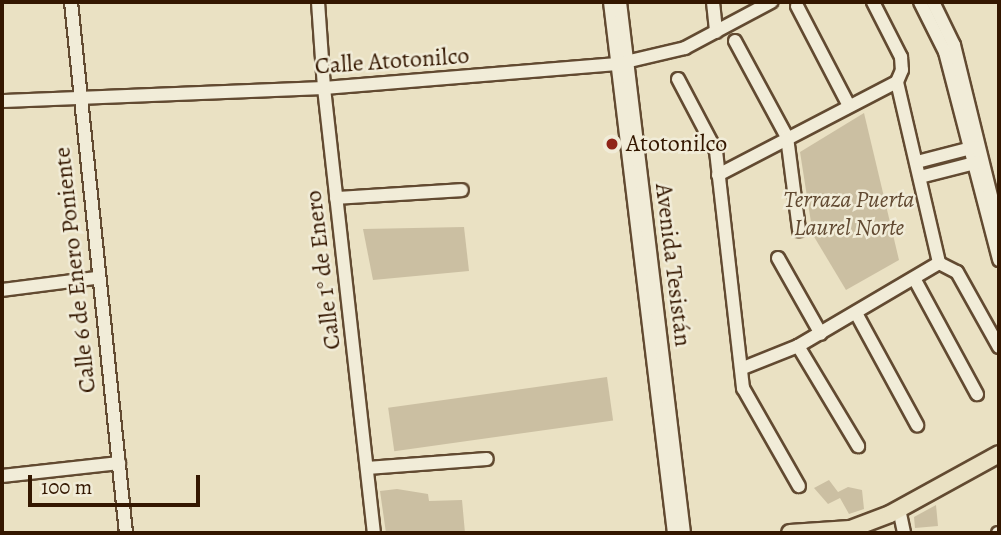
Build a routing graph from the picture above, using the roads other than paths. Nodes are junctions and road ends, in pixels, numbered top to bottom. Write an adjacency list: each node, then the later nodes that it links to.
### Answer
1 (71, 2): 17 (street, Calle 6 de Enero Poniente)
2 (318, 2): 16 (street, Calle 1° de Enero)
3 (610, 2): 13 (street, Avenida Tesistán)
4 (620, 2): 13 (street, Avenida Tesistán)
5 (713, 2): 11 (street)
6 (771, 2): 11 (street, Calle Atotonilco)
7 (873, 2): 15 (street)
8 (920, 2): 21 (street)
9 (933, 2): 21 (street)
10 (797, 6): 19 (street)
11 (716, 32): 13 (street, Calle Atotonilco)
12 (736, 41): 20 (street)
13 (621, 63): 16 (street, Calle Atotonilco); 55 (street, Avenida Tesistán); 56 (street, Avenida Tesistán)
14 (678, 79): 24 (street)
15 (897, 82): 19 (street); 22 (street)
16 (324, 88): 17 (street, Calle Atotonilco); 27 (street, Calle 1° de Enero)
17 (77, 96): 18 (street, Calle Atotonilco); 34 (street, Calle 6 de Enero Poniente)
18 (2, 101)
19 (848, 104): 20 (street)
20 (787, 137): 24 (street); 30 (street)
21 (974, 148): 22 (street); 23 (street)
22 (917, 162): 25 (street)
23 (978, 162): 25 (street); 28 (street)
24 (718, 175): 41 (street)
25 (920, 177): 33 (street)
26 (462, 190): 27 (street)
27 (336, 198): 48 (street, Calle 1° de Enero)
28 (993, 213): 29 (street)
29 (996, 227): 32 (street)
30 (799, 230)
31 (778, 258): 38 (street)
32 (999, 260)
33 (939, 263): 35 (street); 40 (street)
34 (96, 278): 36 (street); 47 (street, Calle 6 de Enero Poniente)
35 (915, 280): 37 (street); 42 (street)
36 (2, 289)
37 (856, 313): 38 (street); 43 (street)
38 (821, 334): 39 (street)
39 (798, 346): 41 (street); 44 (street)
40 (999, 347)
41 (743, 368): 50 (street)
42 (977, 394)
43 (917, 425)
44 (858, 446)
45 (999, 454): 51 (main road)
46 (487, 458): 48 (street)
47 (118, 463): 49 (street); 53 (street, Calle 6 de Enero Poniente)
48 (367, 468): 54 (street, Calle 1° de Enero)
49 (2, 476)
50 (799, 486)
51 (894, 511): 52 (main road); 58 (main road); 59 (street)
52 (845, 531): 57 (main road)
53 (126, 533)
54 (374, 533)
55 (674, 533)
56 (684, 533)
57 (790, 533)
58 (870, 533)
59 (904, 533)

